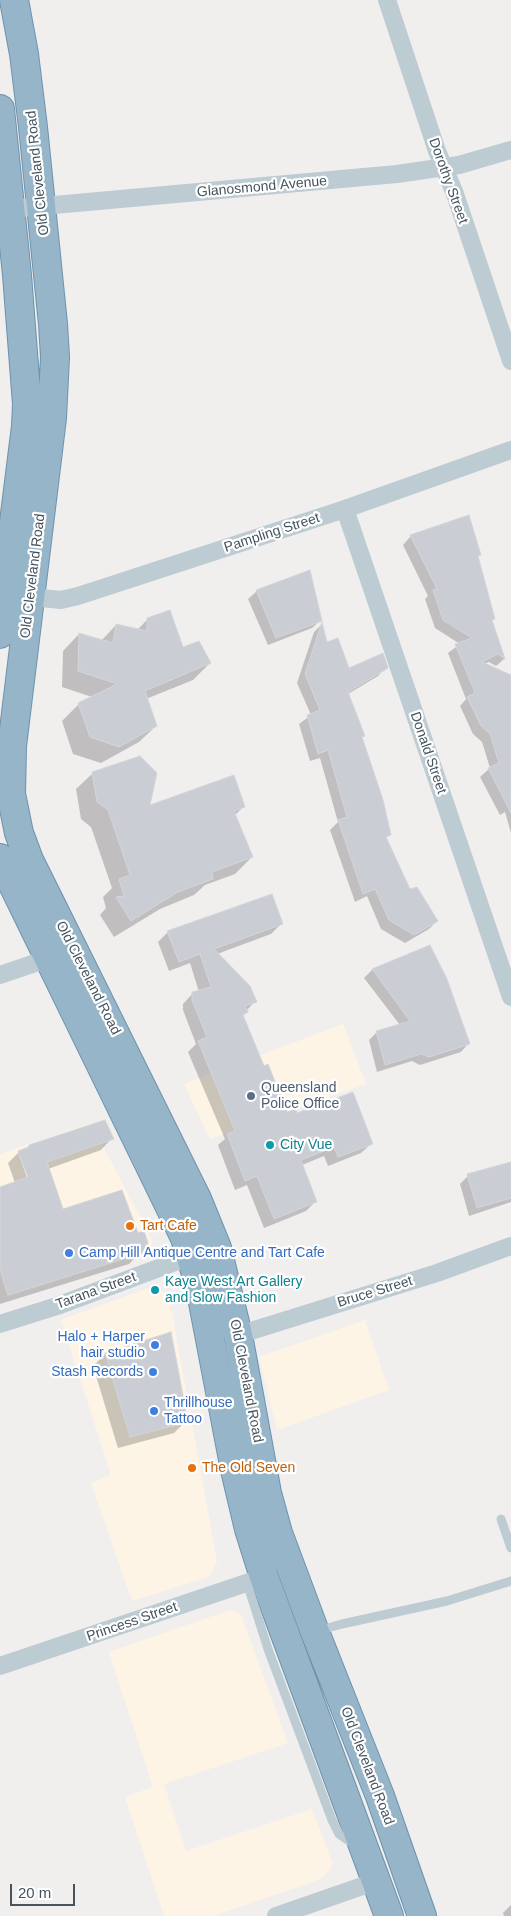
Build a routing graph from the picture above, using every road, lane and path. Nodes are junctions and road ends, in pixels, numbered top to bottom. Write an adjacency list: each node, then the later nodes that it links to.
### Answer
1 (14, 0): 6 (highway, Old Cleveland Road)
2 (387, 0): 5 (street, Dorothy Street)
3 (0, 109): 7 (highway, Old Cleveland Road)
4 (511, 150): 5 (street, Glanosmond Avenue)
5 (444, 168): 6 (street, Glanosmond Avenue); 9 (street, Dorothy Street)
6 (42, 207): 7 (street, Glanosmond Avenue); 12 (highway, Old Cleveland Road)
7 (10, 209): 8 (highway, Old Cleveland Road)
8 (8, 277): 13 (highway, Old Cleveland Road)
9 (511, 361)
10 (511, 450): 11 (street, Pampling Street)
11 (345, 509): 12 (street, Pampling Street); 17 (street, Donald Street)
12 (30, 597): 21 (highway, Old Cleveland Road)
13 (0, 634)
14 (0, 858): 15 (highway, Old Cleveland Road)
15 (50, 958): 16 (street); 19 (highway, Old Cleveland Road)
16 (0, 974)
17 (511, 997)
18 (511, 1246): 21 (street, Bruce Street)
19 (191, 1256): 20 (street, Tarana Street); 24 (highway, Old Cleveland Road)
20 (0, 1324)
21 (238, 1335): 26 (highway, Old Cleveland Road)
22 (501, 1519): 23 (lane)
23 (511, 1548)
24 (256, 1580): 27 (street, Princess Street); 28 (highway, Old Cleveland Road)
25 (511, 1581): 26 (lane)
26 (315, 1632): 31 (highway, Old Cleveland Road)
27 (0, 1666)
28 (377, 1881): 29 (street); 30 (highway, Old Cleveland Road)
29 (276, 1916)
30 (388, 1916)
31 (422, 1916)

